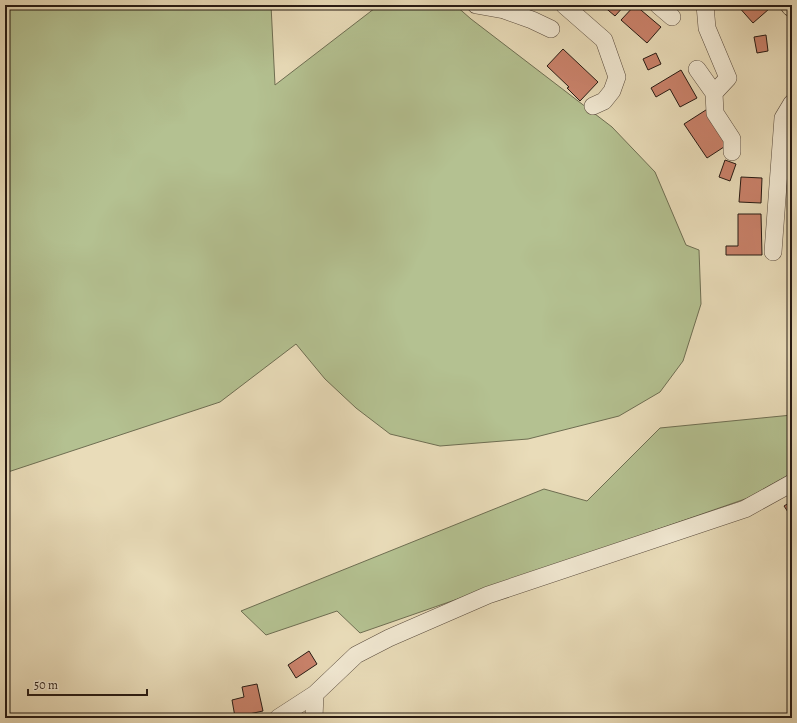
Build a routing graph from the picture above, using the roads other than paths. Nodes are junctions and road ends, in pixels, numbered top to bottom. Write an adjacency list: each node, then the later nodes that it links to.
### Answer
1 (476, 5): 6 (street)
2 (564, 5): 10 (street)
3 (658, 5): 5 (street)
4 (705, 5): 8 (street)
5 (672, 18)
6 (551, 29)
7 (696, 69): 8 (street)
8 (714, 93): 11 (street)
9 (792, 103): 12 (street)
10 (593, 106)
11 (732, 152)
12 (773, 252)
13 (792, 483): 14 (street)
14 (315, 694): 15 (street); 16 (street)
15 (278, 718)
16 (314, 718)

